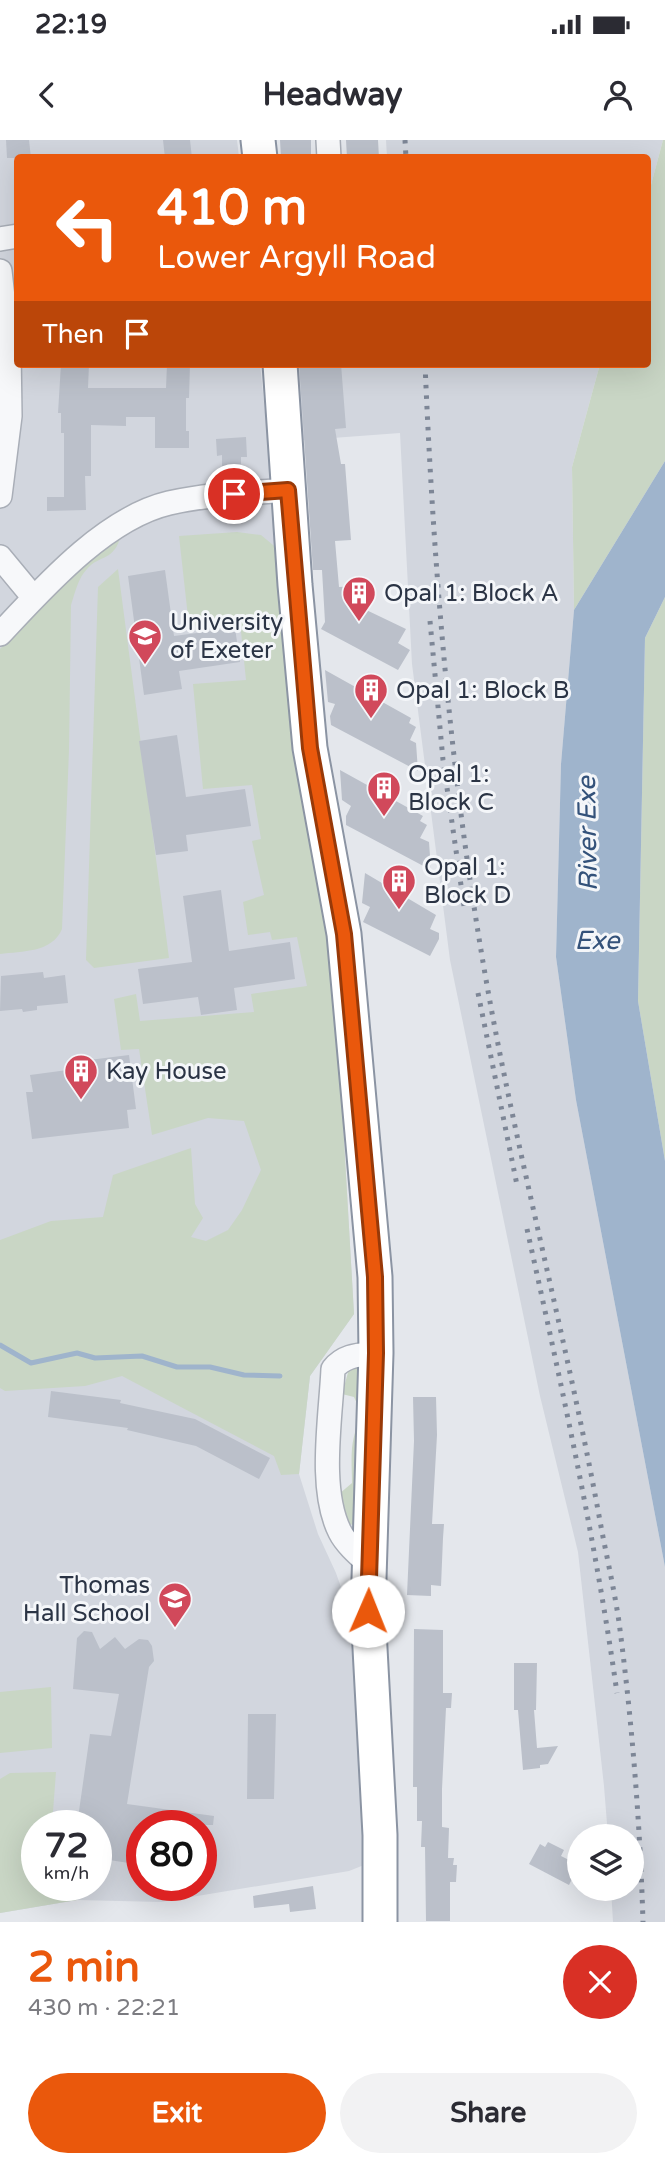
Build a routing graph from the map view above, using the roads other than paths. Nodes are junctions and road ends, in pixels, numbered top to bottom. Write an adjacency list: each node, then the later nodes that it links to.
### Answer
1 (0, 271): 4 (street)
2 (280, 368): 3 (highway)
3 (288, 490): 6 (street); 8 (highway)
4 (0, 496)
5 (0, 557): 6 (street)
6 (34, 598): 7 (street)
7 (3, 624)
8 (376, 1353): 9 (highway); 9 (street)
9 (369, 1564): 10 (highway)
10 (380, 1922)

